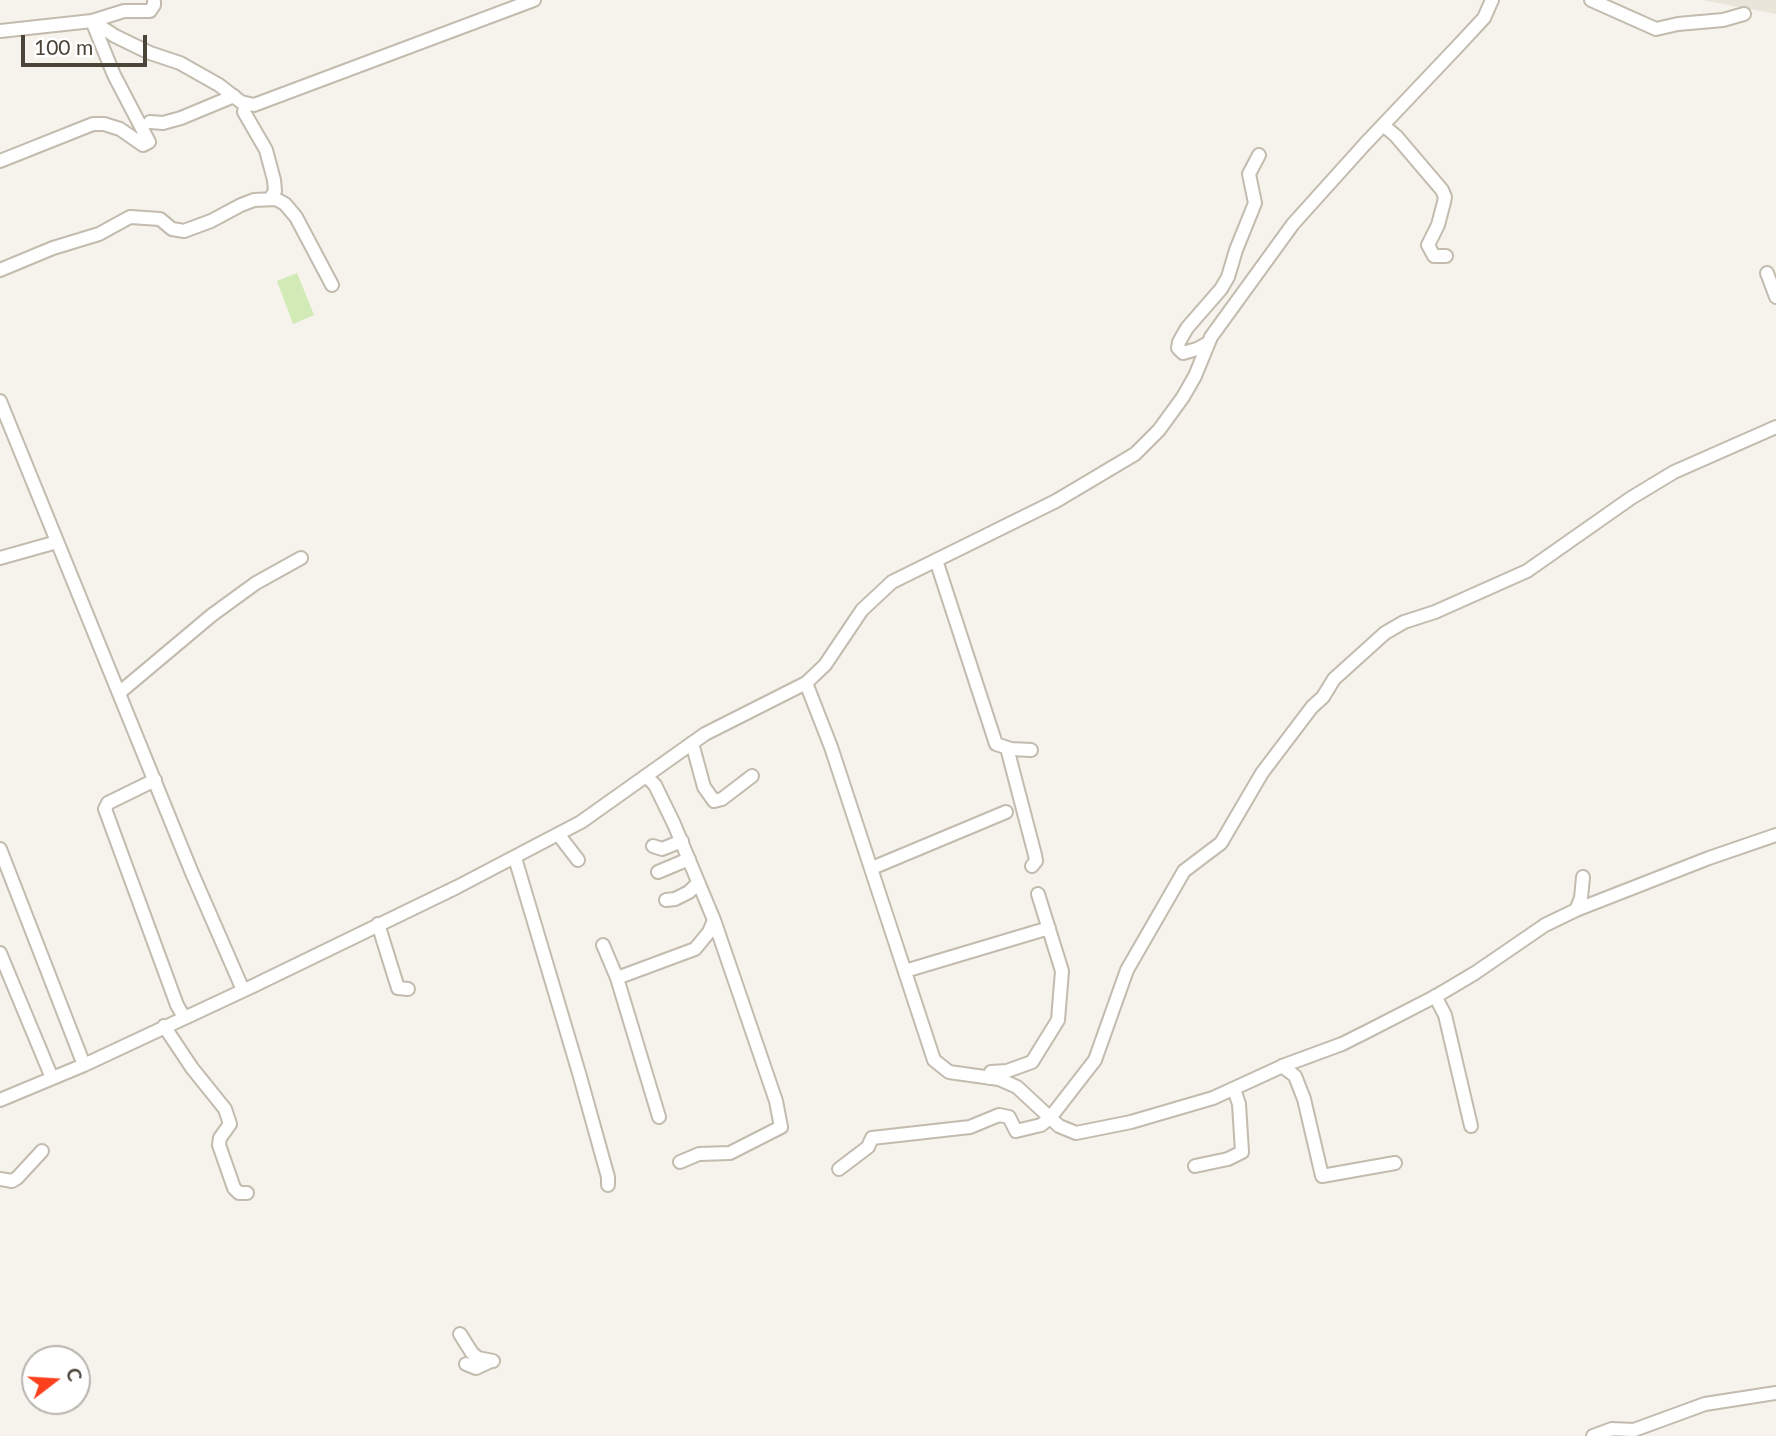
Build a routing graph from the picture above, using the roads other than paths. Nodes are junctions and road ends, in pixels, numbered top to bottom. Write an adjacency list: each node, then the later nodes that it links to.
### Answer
1 (534, 0): 9 (street)
2 (1492, 0): 11 (street)
3 (1591, 0): 5 (street)
4 (154, 2): 6 (street)
5 (1744, 14)
6 (92, 21): 7 (street); 8 (street); 13 (street)
7 (0, 31)
8 (234, 96): 9 (street); 10 (street)
9 (246, 104): 14 (street)
10 (150, 122)
11 (1383, 125): 15 (street); 20 (street)
12 (1259, 155): 20 (street)
13 (0, 161)
14 (270, 199): 16 (street); 18 (street)
15 (1446, 256)
16 (0, 270)
17 (1767, 273): 19 (street)
18 (332, 285)
19 (1776, 297)
20 (1208, 343): 26 (street)
21 (0, 401): 23 (street)
22 (1776, 427): 71 (street)
23 (57, 542): 24 (street); 28 (street)
24 (0, 558)
25 (301, 558): 28 (street)
26 (936, 560): 27 (street); 30 (street)
27 (806, 684): 29 (street); 45 (street)
28 (120, 693): 34 (street)
29 (692, 743): 32 (street); 33 (street)
30 (1007, 748): 31 (street); 44 (street)
31 (1031, 750)
32 (646, 776): 36 (street); 38 (street)
33 (752, 776)
34 (155, 780): 60 (street); 62 (street)
35 (1006, 812): 45 (street)
36 (558, 834): 41 (street); 43 (street)
37 (1776, 835): 51 (street)
38 (681, 841): 39 (street); 42 (street)
39 (653, 846)
40 (0, 849): 64 (street)
41 (514, 858): 53 (street); 79 (street)
42 (689, 859): 46 (street); 48 (street)
43 (578, 860)
44 (1032, 866)
45 (872, 868): 57 (street)
46 (658, 872)
47 (1583, 877): 51 (street)
48 (698, 883): 50 (street); 52 (street)
49 (1038, 894): 54 (street)
50 (666, 900)
51 (1576, 910): 61 (street)
52 (714, 920): 58 (street); 74 (street)
53 (379, 924): 59 (street); 60 (street)
54 (1049, 928): 57 (street); 67 (street)
55 (603, 946): 58 (street)
56 (0, 953): 66 (street)
57 (905, 971): 67 (street)
58 (617, 978): 70 (street)
59 (408, 989)
60 (243, 990): 62 (street)
61 (1435, 996): 65 (street); 72 (street)
62 (184, 1017): 63 (street)
63 (164, 1026): 64 (street); 80 (street)
64 (84, 1065): 66 (street)
65 (1282, 1066): 68 (street); 75 (street)
66 (52, 1078): 69 (street)
67 (989, 1078): 71 (street)
68 (1234, 1088): 71 (street); 76 (street)
69 (0, 1100)
70 (659, 1117)
71 (1050, 1118): 77 (street)
72 (1471, 1126)
73 (42, 1151): 78 (street)
74 (680, 1162)
75 (1395, 1163)
76 (1195, 1166)
77 (839, 1169)
78 (0, 1179)
79 (608, 1185)
80 (247, 1193)
81 (460, 1334): 82 (street)
82 (466, 1364)
83 (1776, 1393): 84 (street)
84 (1592, 1436)

